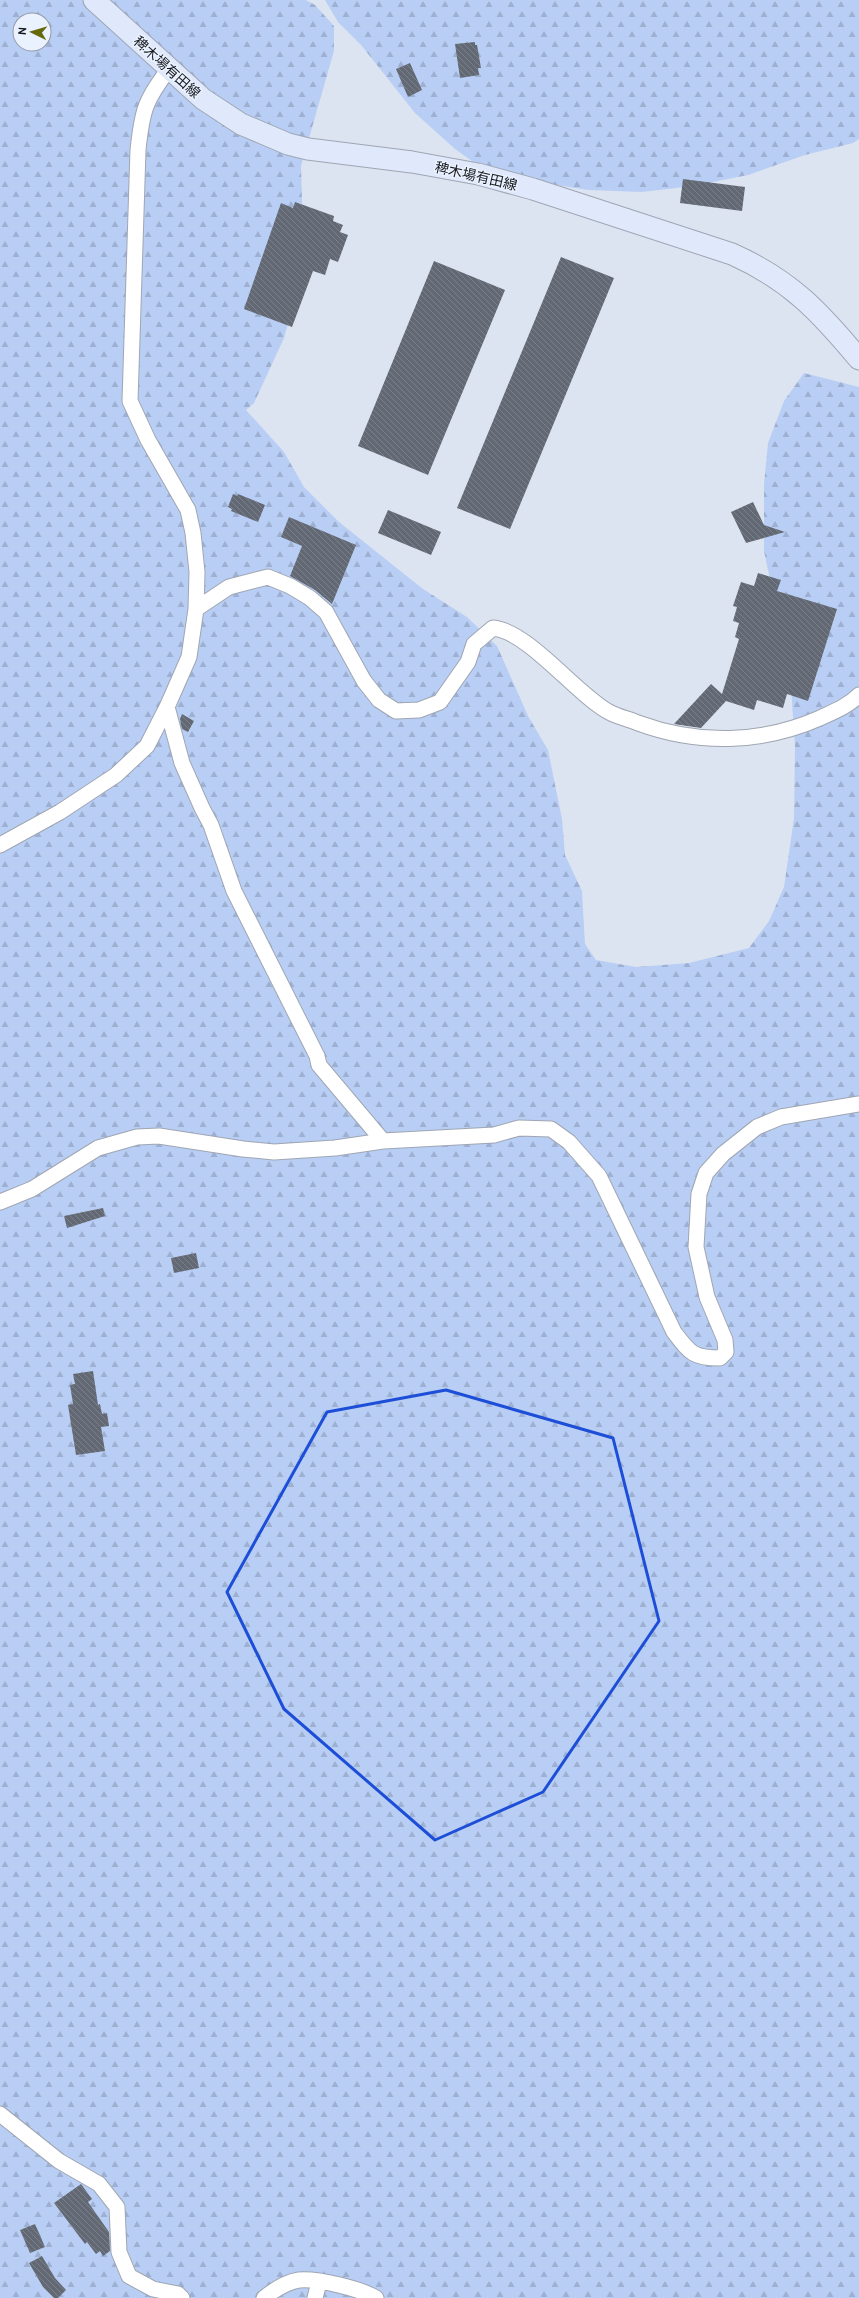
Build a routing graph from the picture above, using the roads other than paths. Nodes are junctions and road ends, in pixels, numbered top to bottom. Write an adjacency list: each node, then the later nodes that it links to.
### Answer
1 (94, 0): 2 (main road, 稗木場有田線)
2 (169, 69): 3 (main road, 稗木場有田線); 4 (street)
3 (859, 359)
4 (196, 609): 5 (street); 6 (street)
5 (859, 695)
6 (167, 707): 7 (street); 9 (street)
7 (0, 845)
8 (859, 1104): 9 (street)
9 (383, 1141): 10 (street)
10 (0, 1202)
11 (0, 2114): 13 (street)
12 (319, 2282): 14 (street); 15 (street); 16 (street)
13 (182, 2298)
14 (264, 2298)
15 (315, 2298)
16 (376, 2298)

